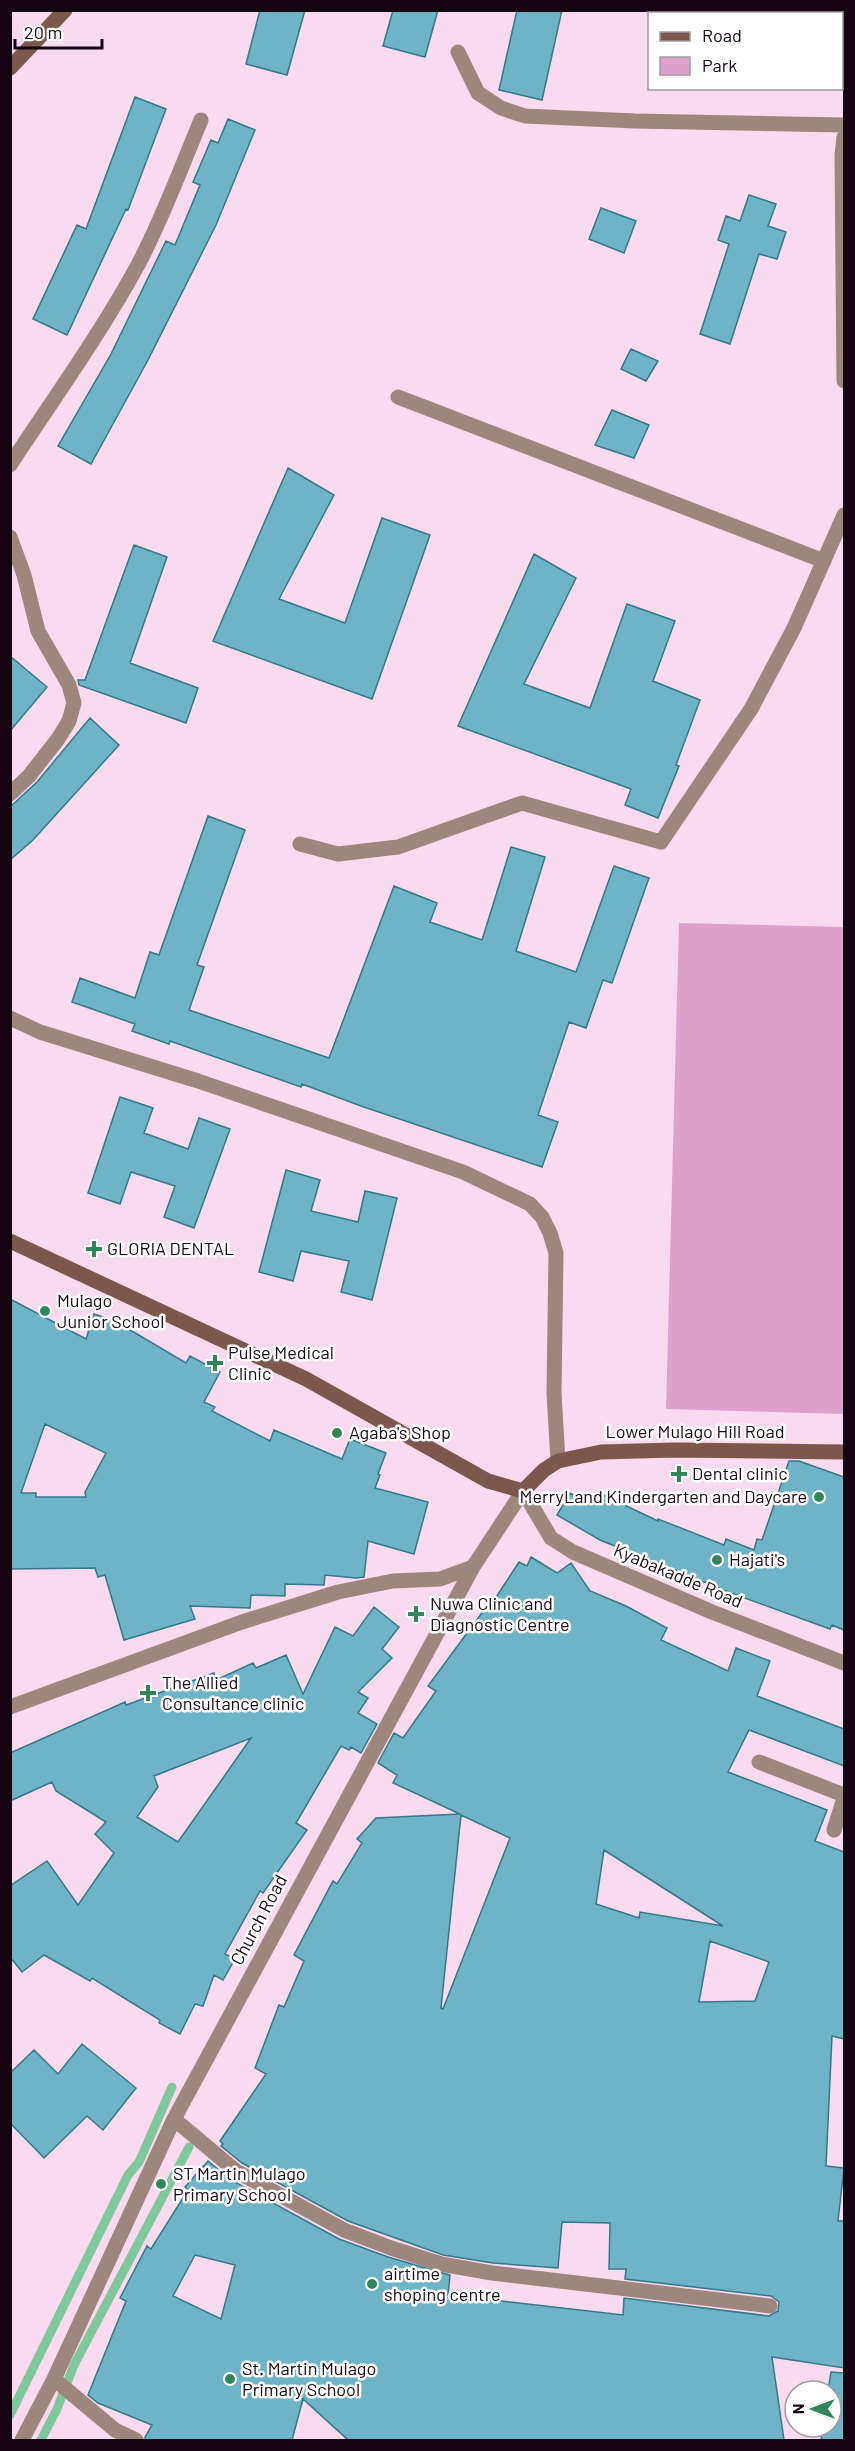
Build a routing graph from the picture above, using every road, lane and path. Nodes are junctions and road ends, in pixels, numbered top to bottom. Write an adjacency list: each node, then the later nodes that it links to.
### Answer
1 (65, 10): 3 (street)
2 (458, 52): 5 (street)
3 (10, 68)
4 (201, 120): 9 (street)
5 (844, 125)
6 (844, 137): 7 (street)
7 (844, 381)
8 (399, 397): 12 (street)
9 (10, 465)
10 (844, 514): 12 (street)
11 (10, 537): 13 (street)
12 (824, 561): 14 (street)
13 (10, 794)
14 (300, 844)
15 (10, 1018): 18 (street)
16 (10, 1241): 19 (street)
17 (844, 1452): 18 (street, Lower Mulago Hill Road)
18 (558, 1461): 19 (street, Lower Mulago Hill Road)
19 (523, 1491): 20 (street, Church Road); 21 (street, Kyabakadde Road)
20 (473, 1567): 22 (street); 26 (street, Church Road)
21 (844, 1663)
22 (10, 1707)
23 (759, 1762): 24 (street)
24 (844, 1796): 25 (street)
25 (834, 1830)
26 (174, 2119): 27 (street); 28 (street, Church Road)
27 (770, 2306)
28 (54, 2379): 29 (street, Church Road); 30 (street)
29 (22, 2440)
30 (136, 2440)

